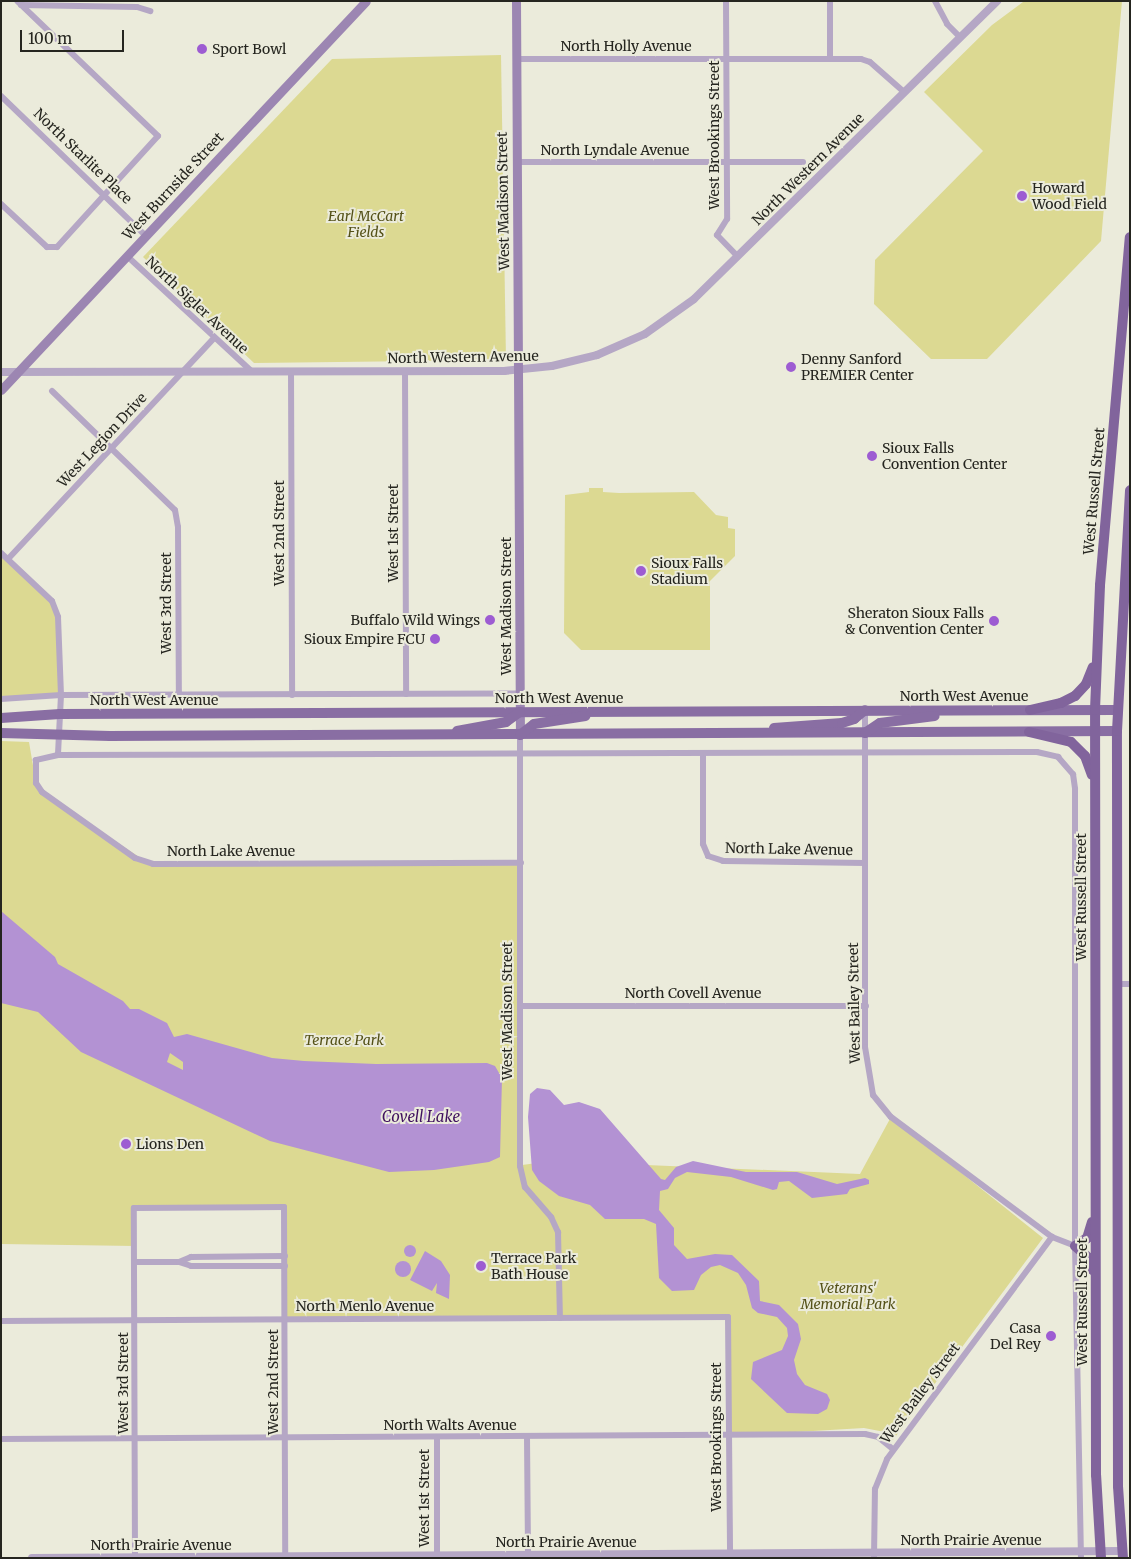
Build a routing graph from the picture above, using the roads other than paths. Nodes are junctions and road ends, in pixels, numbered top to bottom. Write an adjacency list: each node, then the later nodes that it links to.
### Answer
1 (366, 1): 20 (main road, West Burnside Street)
2 (516, 1): 10 (main road, West Madison Street)
3 (726, 1): 11 (street, West Brookings Street)
4 (830, 1): 12 (street)
5 (935, 1): 9 (street)
6 (997, 1): 9 (street, North Western Avenue)
7 (19, 3): 8 (street); 18 (street)
8 (150, 11)
9 (959, 36): 13 (street, North Western Avenue)
10 (516, 59): 11 (street, North Holly Avenue); 15 (main road, West Madison Street)
11 (726, 59): 12 (street, North Holly Avenue); 17 (street, West Brookings Street)
12 (830, 59): 13 (street, North Holly Avenue)
13 (904, 92): 23 (street, North Western Avenue)
14 (1, 96): 18 (street, North Starlite Place)
15 (517, 162): 17 (street, North Lyndale Avenue); 25 (main road, West Madison Street)
16 (802, 162): 17 (street, North Lyndale Avenue)
17 (727, 163): 23 (street, West Brookings Street)
18 (107, 196): 19 (street); 20 (street, North Starlite Place)
19 (1, 204)
20 (146, 236): 22 (main road, West Burnside Street)
21 (1130, 237): 38 (highway, West Russell Street)
22 (127, 256): 24 (street, North Sigler Avenue); 30 (main road, West Burnside Street)
23 (738, 257): 25 (street, North Western Avenue)
24 (214, 338): 26 (street, North Sigler Avenue); 31 (street, West Legion Drive)
25 (519, 370): 28 (street, North Western Avenue); 39 (main road, West Madison Street)
26 (251, 371): 27 (street, North Western Avenue); 31 (street, North Western Avenue)
27 (291, 371): 28 (street, North Western Avenue); 42 (street, West 2nd Street)
28 (405, 371): 40 (street, West 1st Street)
29 (1, 372): 30 (street, North Western Avenue)
30 (18, 372): 31 (street, North Western Avenue); 32 (main road, West Burnside Street)
31 (183, 372): 34 (street, West Legion Drive)
32 (1, 390)
33 (52, 391): 34 (street)
34 (111, 449): 37 (street, West Legion Drive); 43 (street, West 3rd Street)
35 (1130, 490): 48 (highway)
36 (1, 553): 37 (street)
37 (8, 559): 41 (street)
38 (1097, 649): 46 (highway); 47 (highway, West Russell Street)
39 (520, 693): 40 (street, North West Avenue); 51 (main road, West Madison Street)
40 (406, 694): 42 (street, North West Avenue)
41 (61, 695): 43 (street, North West Avenue); 44 (street, North West Avenue); 52 (street)
42 (292, 695): 43 (street, North West Avenue)
43 (179, 696)
44 (1, 699)
45 (865, 710): 49 (main road, North West Avenue); 50 (main road, North West Avenue); 58 (street, West Bailey Street); 59 (main road)
46 (1030, 710): 47 (main road, North West Avenue); 50 (main road, North West Avenue)
47 (1095, 710): 48 (main road, North West Avenue); 56 (highway, West Russell Street)
48 (1117, 710): 54 (highway)
49 (600, 711): 51 (main road, North West Avenue); 62 (main road)
50 (950, 711): 58 (main road)
51 (520, 712): 52 (main road, North West Avenue); 61 (main road); 62 (main road, West Madison Street)
52 (60, 714): 53 (main road, North West Avenue); 60 (street)
53 (1, 718)
54 (1117, 731): 56 (main road); 70 (highway)
55 (1029, 732): 56 (main road); 58 (main road); 67 (highway)
56 (1095, 732): 67 (highway, West Russell Street)
57 (1, 733): 60 (main road)
58 (865, 733): 59 (main road); 63 (street, West Bailey Street)
59 (744, 734): 62 (main road)
60 (60, 735): 61 (main road); 66 (street)
61 (444, 735): 62 (main road)
62 (520, 735): 65 (street, West Madison Street)
63 (865, 752): 64 (street); 68 (street, West Bailey Street); 77 (street, West Russell Street)
64 (704, 753): 65 (street); 68 (street, North Lake Avenue)
65 (521, 754): 66 (street); 69 (street, West Madison Street)
66 (58, 755): 69 (street, North Lake Avenue)
67 (1095, 818): 74 (highway, West Russell Street)
68 (865, 862): 73 (street, West Bailey Street)
69 (521, 863): 72 (street, West Madison Street)
70 (1117, 984): 71 (street); 95 (highway)
71 (1130, 984)
72 (521, 1006): 73 (street, North Covell Avenue); 84 (street, West Madison Street)
73 (866, 1006): 76 (street, West Bailey Street)
74 (1095, 1190): 77 (highway); 82 (highway, West Russell Street)
75 (284, 1207): 78 (street, West 2nd Street); 79 (street, West 3rd Street)
76 (1052, 1237): 77 (street, West Bailey Street); 94 (street, West Bailey Street)
77 (1075, 1246): 82 (highway); 98 (street, West Russell Street)
78 (285, 1256): 80 (street); 81 (street, West 2nd Street)
79 (135, 1262): 80 (street); 85 (street, West 3rd Street)
80 (179, 1262): 81 (street)
81 (285, 1266): 86 (street, West 2nd Street)
82 (1096, 1283): 99 (highway, West Russell Street)
83 (728, 1317): 84 (street, North Menlo Avenue); 88 (street, West Brookings Street)
84 (560, 1318): 86 (street, North Menlo Avenue)
85 (135, 1319): 86 (street, North Menlo Avenue); 87 (street, North Menlo Avenue); 89 (street, West 3rd Street)
86 (285, 1319): 91 (street, West 2nd Street)
87 (1, 1320)
88 (729, 1436): 90 (street, North Walts Avenue); 94 (street, North Walts Avenue); 101 (street, West Brookings Street)
89 (136, 1437): 91 (street, North Walts Avenue); 93 (street, North Walts Avenue); 106 (street, West 3rd Street)
90 (527, 1437): 92 (street, North Walts Avenue); 96 (street)
91 (285, 1438): 92 (street, North Walts Avenue); 103 (street, West 2nd Street)
92 (437, 1438): 104 (street, West 1st Street)
93 (1, 1439)
94 (894, 1449): 97 (street, West Bailey Street)
95 (1125, 1553): 99 (street, North Prairie Avenue)
96 (528, 1555): 100 (street, North Prairie Avenue); 104 (street, North Prairie Avenue)
97 (874, 1555): 101 (street, North Prairie Avenue); 102 (street, North Prairie Avenue)
98 (1080, 1555): 99 (street, North Prairie Avenue); 102 (street, North Prairie Avenue)
99 (1100, 1555)
100 (585, 1556): 101 (street, North Prairie Avenue)
101 (730, 1556)
102 (939, 1556)
103 (285, 1557): 104 (street, North Prairie Avenue); 106 (street, North Prairie Avenue)
104 (437, 1557)
105 (32, 1558): 106 (street, North Prairie Avenue)
106 (136, 1558)

